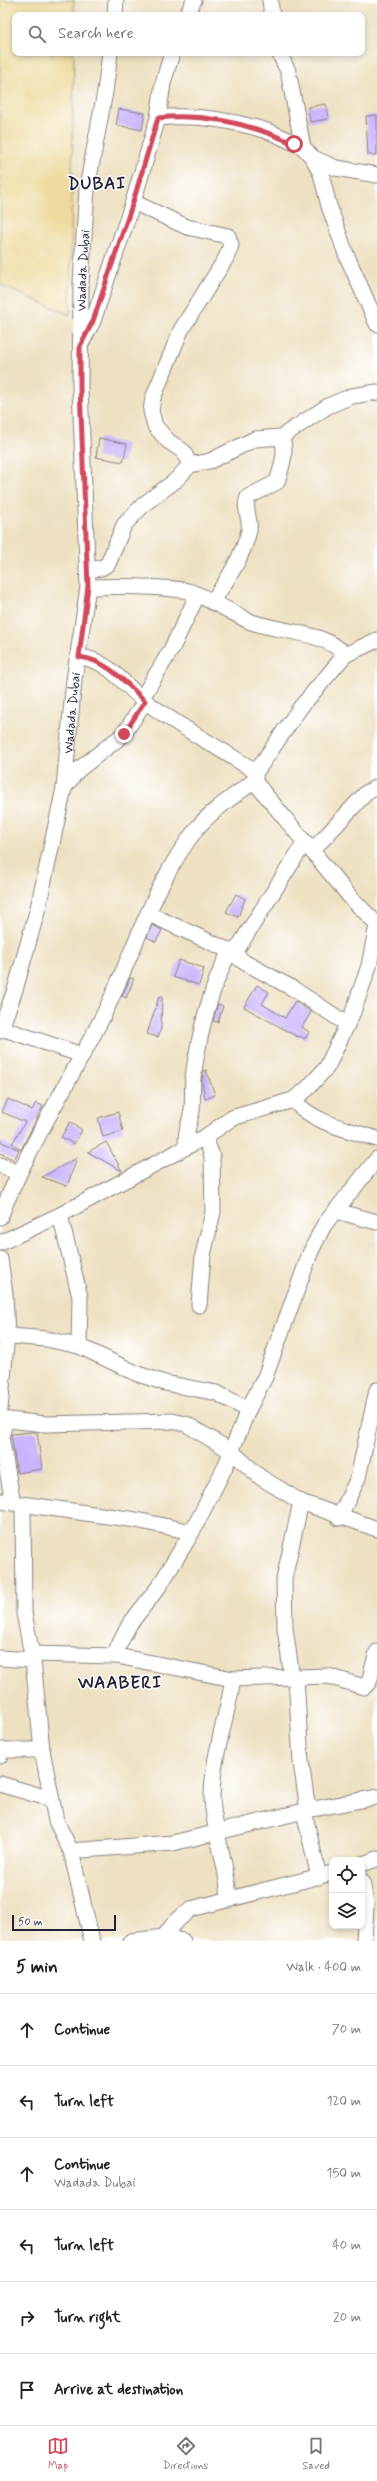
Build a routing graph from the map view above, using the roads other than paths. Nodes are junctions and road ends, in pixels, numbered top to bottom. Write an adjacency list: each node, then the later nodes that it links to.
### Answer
1 (116, 0): 4 (street)
2 (194, 0): 5 (street)
3 (270, 0): 6 (street)
4 (115, 12)
5 (188, 12)
6 (272, 12)
7 (110, 56): 16 (street, Wadada Dubai)
8 (171, 56): 10 (street)
9 (281, 56): 11 (street)
10 (158, 118): 11 (street); 14 (street)
11 (303, 147): 12 (street)
12 (313, 158): 13 (street); 15 (street)
13 (377, 175)
14 (133, 202): 16 (street); 19 (street)
15 (377, 324)
16 (80, 346): 20 (street, Wadada Dubai)
17 (377, 392): 18 (street)
18 (281, 437): 19 (street); 23 (street)
19 (190, 465): 20 (street)
20 (87, 570): 21 (street, Wadada Dubai)
21 (88, 586): 22 (street); 26 (street, Wadada Dubai)
22 (197, 596): 23 (street); 27 (street)
23 (212, 602): 25 (street)
24 (377, 640): 25 (street)
25 (346, 655): 28 (street)
26 (79, 657): 27 (street); 30 (street, Wadada Dubai)
27 (143, 699): 28 (street); 30 (street)
28 (255, 777): 31 (street); 32 (street)
29 (377, 787): 31 (street)
30 (64, 788): 36 (street, Wadada Dubai)
31 (309, 847): 33 (street); 34 (street)
32 (149, 914): 34 (street); 37 (street)
33 (377, 925): 35 (street)
34 (232, 952): 35 (street); 41 (street)
35 (347, 1024): 38 (street)
36 (1, 1029): 37 (street)
37 (82, 1055): 44 (street)
38 (293, 1100): 39 (street); 40 (street)
39 (205, 1137): 41 (street); 51 (street)
40 (377, 1139)
41 (187, 1146): 46 (street)
42 (377, 1159): 45 (street)
43 (0, 1165): 44 (street)
44 (18, 1173): 47 (street)
45 (336, 1211): 48 (street); 55 (street)
46 (60, 1215): 49 (street); 53 (street)
47 (0, 1216)
48 (377, 1222)
49 (0, 1243)
50 (0, 1259): 52 (street)
51 (199, 1305)
52 (4, 1335): 53 (street); 56 (street)
53 (79, 1346): 55 (street)
54 (377, 1390): 60 (street)
55 (248, 1410): 57 (street)
56 (2, 1416): 57 (street); 59 (street)
57 (230, 1451): 58 (street); 62 (street)
58 (301, 1502): 60 (street); 67 (street)
59 (12, 1503): 62 (street); 65 (street)
60 (340, 1518): 61 (street)
61 (377, 1530)
62 (192, 1532): 64 (street)
63 (377, 1652): 67 (street)
64 (117, 1656): 65 (street); 68 (street)
65 (33, 1657): 66 (street); 69 (street)
66 (0, 1658)
67 (294, 1678): 68 (street); 74 (street)
68 (233, 1679): 75 (street)
69 (42, 1750): 70 (street); 72 (street)
70 (0, 1756)
71 (0, 1784): 72 (street)
72 (51, 1796): 76 (street)
73 (377, 1796): 74 (street)
74 (306, 1811): 75 (street); 79 (street)
75 (216, 1834): 76 (street); 81 (street)
76 (71, 1851): 83 (street)
77 (377, 1860): 78 (street)
78 (365, 1863)
79 (325, 1875): 81 (street)
80 (364, 1893): 86 (street)
81 (229, 1900): 82 (street)
82 (164, 1937): 84 (street); 85 (street)
83 (92, 1941)
84 (131, 1941)
85 (183, 1941)
86 (364, 1941)

